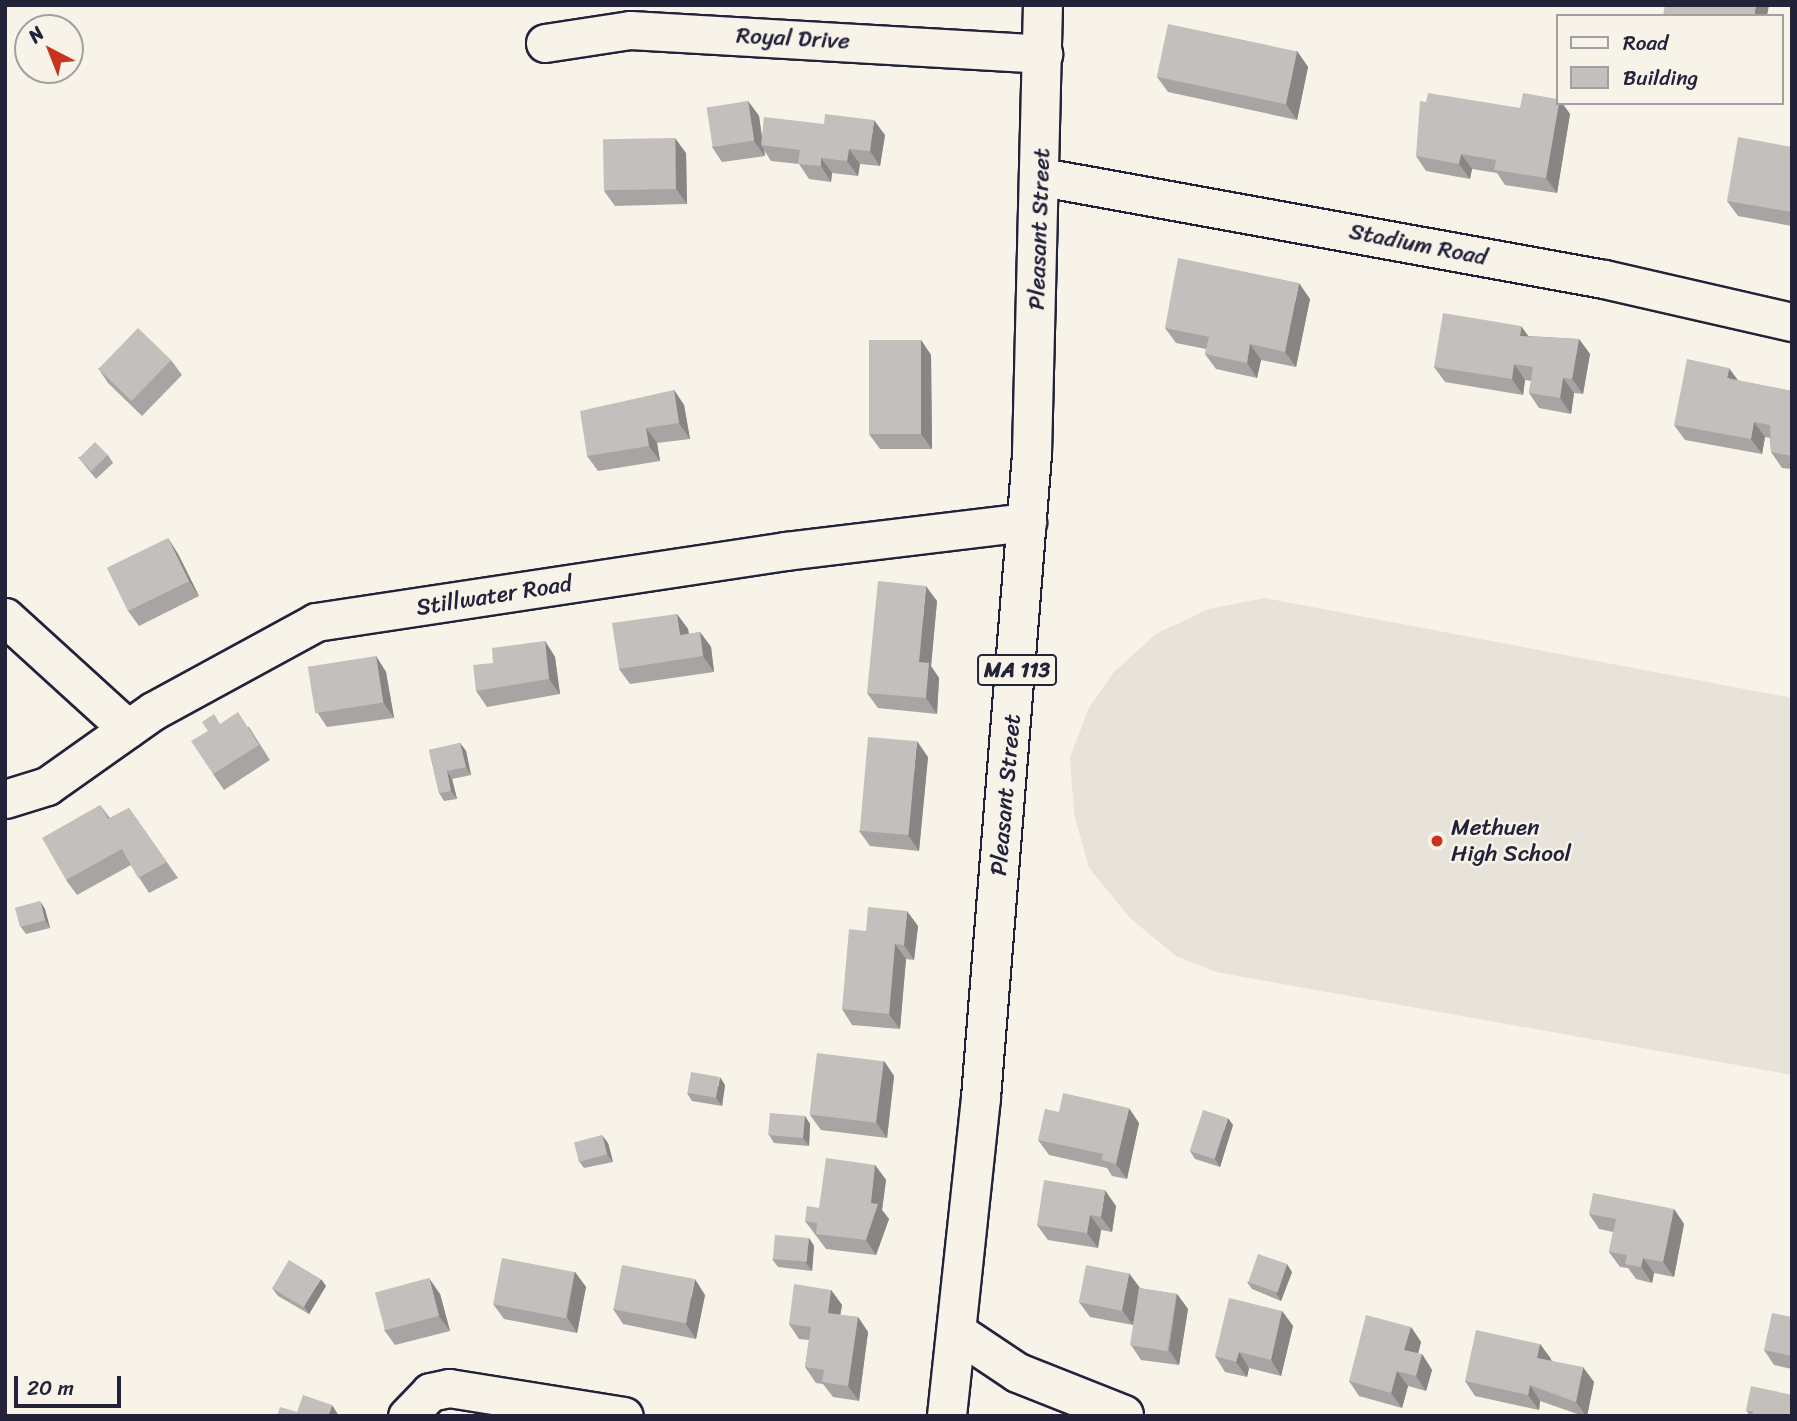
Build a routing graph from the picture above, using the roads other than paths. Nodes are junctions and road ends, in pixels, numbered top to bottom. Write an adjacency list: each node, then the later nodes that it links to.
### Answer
1 (1043, 5): 3 (main road, Pleasant Street / MA 113)
2 (545, 43): 3 (street, Royal Drive)
3 (1043, 54): 4 (main road, Pleasant Street / MA 113)
4 (1042, 177): 5 (street, Stadium Road); 6 (main road, Pleasant Street / MA 113)
5 (1792, 322)
6 (1027, 522): 8 (street, Stillwater Road); 10 (main road, Pleasant Street / MA 113)
7 (5, 617): 8 (street)
8 (128, 729): 9 (street, Stillwater Road)
9 (5, 799)
10 (958, 1333): 13 (main road, Pleasant Street / MA 113); 14 (main road)
11 (407, 1416): 12 (street)
12 (624, 1416)
13 (947, 1416)
14 (1121, 1416)

